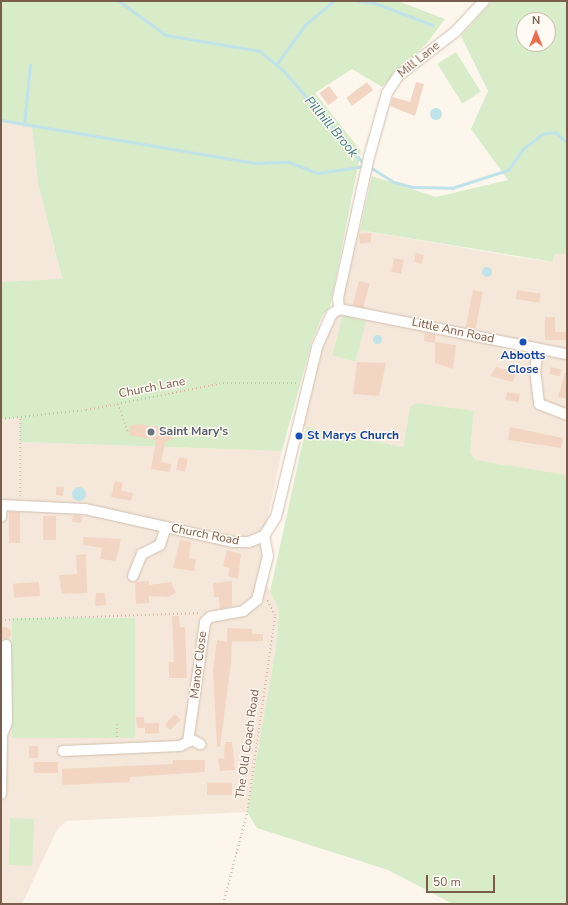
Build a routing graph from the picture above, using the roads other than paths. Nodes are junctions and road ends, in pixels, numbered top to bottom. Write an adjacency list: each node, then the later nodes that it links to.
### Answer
1 (484, 1): 2 (street, Mill Lane)
2 (339, 309): 3 (street, Little Ann Road); 9 (street)
3 (538, 349): 4 (street, Little Ann Road); 5 (street)
4 (567, 354)
5 (567, 415)
6 (1, 505): 7 (street); 8 (street, Church Road)
7 (1, 517)
8 (166, 527): 9 (street, Church Road); 10 (street)
9 (264, 536): 12 (street, Manor Close)
10 (133, 576)
11 (6, 645): 14 (street)
12 (189, 738): 13 (street); 15 (street)
13 (200, 744)
14 (1, 750): 16 (street)
15 (66, 754)
16 (1, 794)

